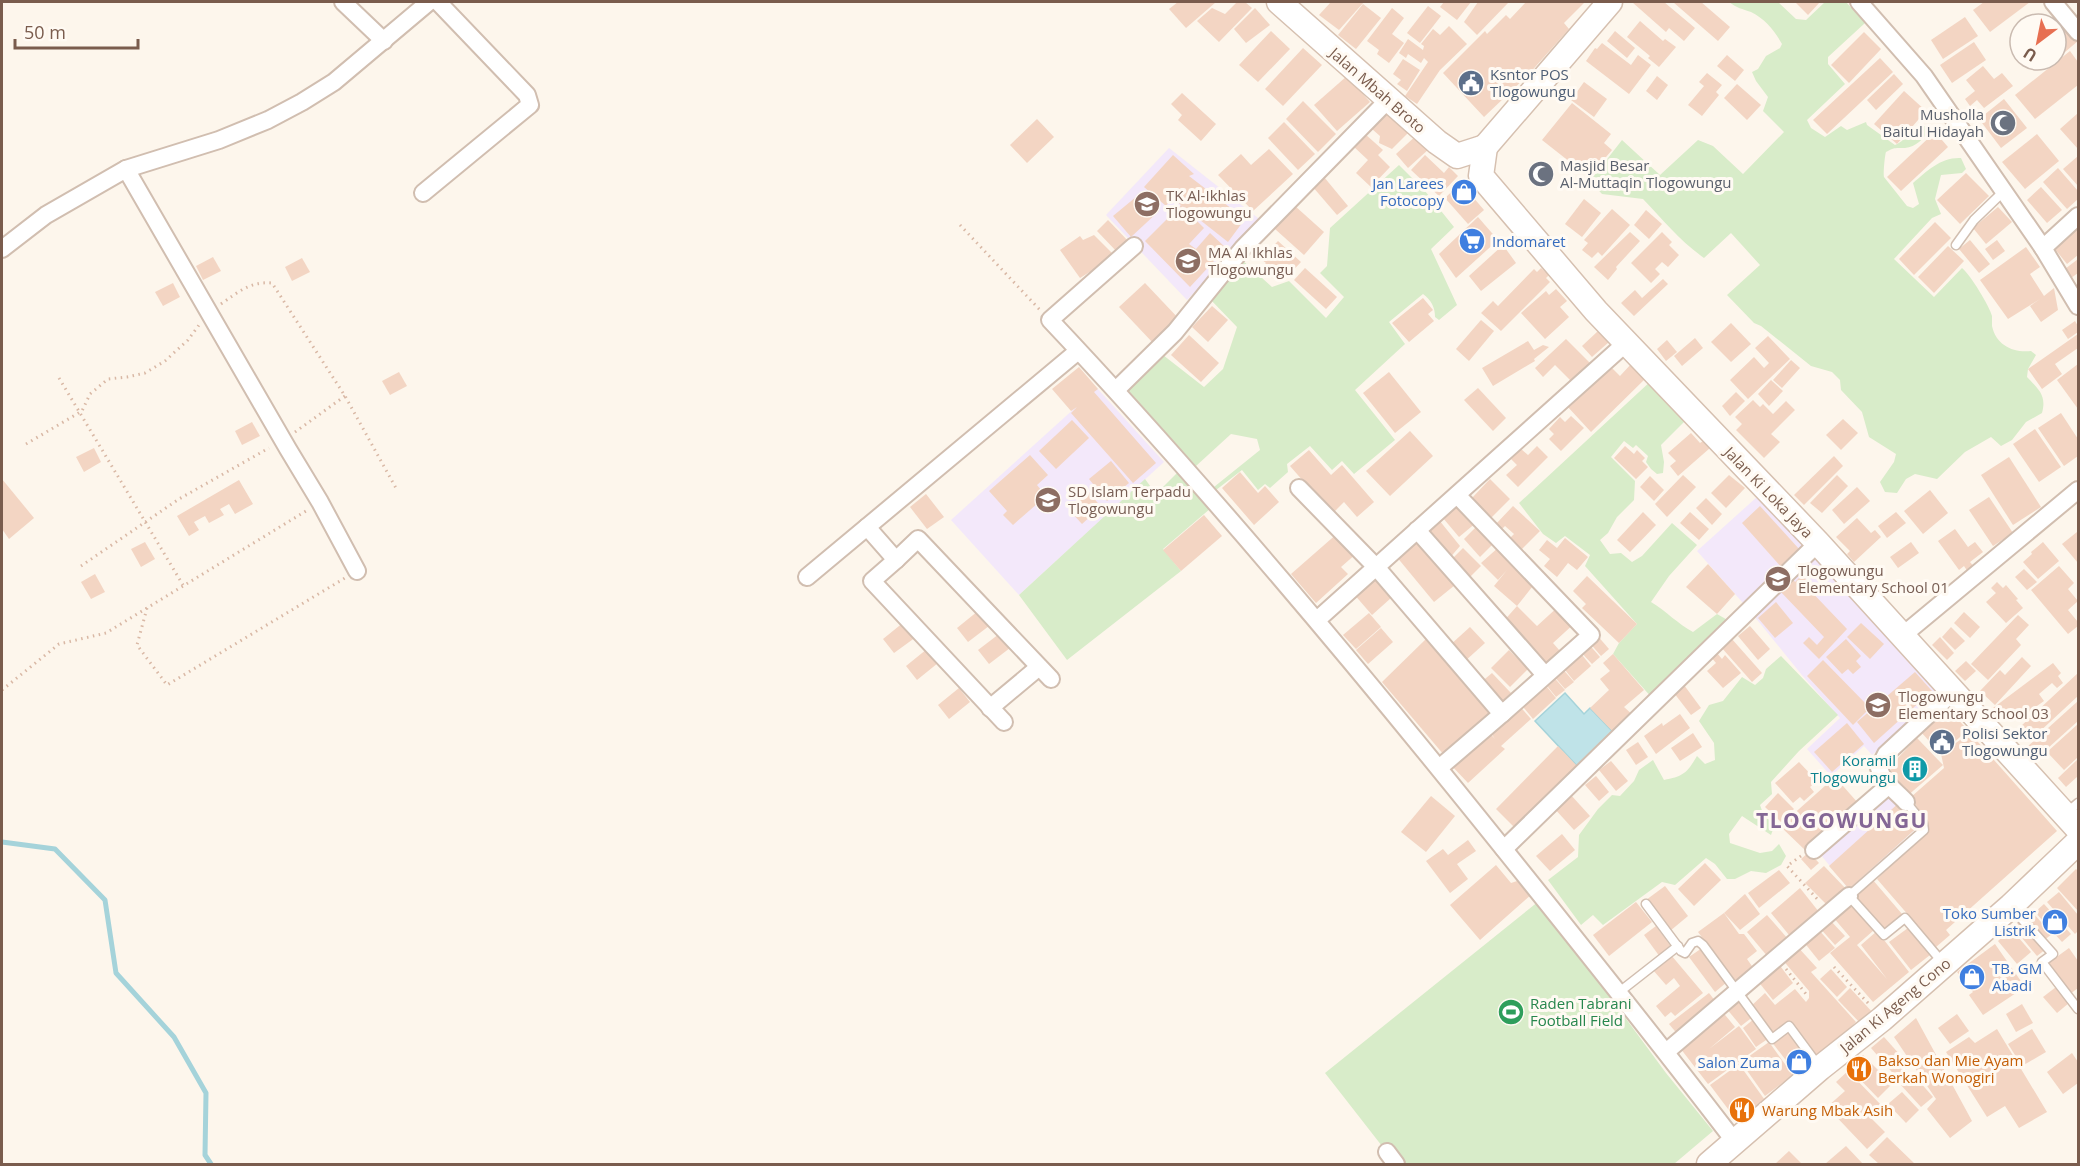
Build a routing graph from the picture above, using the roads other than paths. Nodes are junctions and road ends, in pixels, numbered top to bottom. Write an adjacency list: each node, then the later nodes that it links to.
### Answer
1 (343, 2): 9 (street)
2 (429, 2): 9 (street)
3 (438, 2): 16 (street)
4 (1279, 2): 10 (main road, Jalan Mbah Broto)
5 (1610, 2): 11 (main road)
6 (1859, 2): 15 (street)
7 (2053, 2): 8 (street)
8 (2079, 32)
9 (384, 41): 13 (street)
10 (1388, 100): 12 (main road, Jalan Mbah Broto); 25 (street)
11 (1485, 147): 12 (main road); 14 (main road)
12 (1457, 156): 14 (main road, Jalan Mbah Broto)
13 (126, 169): 21 (street); 34 (street)
14 (1480, 176): 23 (main road, Jalan Ki Loka Jaya)
15 (2002, 192): 18 (lane); 20 (street)
16 (423, 193)
17 (2079, 216): 20 (street)
18 (1956, 245)
19 (1134, 246): 24 (street)
20 (2043, 248): 22 (street)
21 (2, 249)
22 (2079, 306)
23 (1626, 343): 28 (street); 31 (main road, Jalan Ki Loka Jaya)
24 (1078, 351): 25 (street); 29 (street)
25 (1116, 390): 36 (street)
26 (1299, 488): 33 (street)
27 (2079, 490): 37 (street)
28 (1457, 495): 30 (street); 39 (street)
29 (867, 527): 32 (street); 35 (street)
30 (1417, 530): 33 (street); 39 (street)
31 (1818, 543): 37 (main road, Jalan Ki Loka Jaya); 50 (street)
32 (896, 560): 38 (street); 42 (street)
33 (1377, 568): 36 (street); 43 (street)
34 (357, 571)
35 (807, 577)
36 (1317, 620): 45 (street)
37 (1902, 636): 41 (main road, Jalan Ki Loka Jaya)
38 (1040, 667): 40 (street); 42 (street)
39 (1545, 675): 43 (street)
40 (1051, 679)
41 (1953, 692): 46 (street); 48 (main road, Jalan Ki Loka Jaya)
42 (990, 708): 44 (street)
43 (1502, 714): 45 (street)
44 (1004, 722)
45 (1439, 768): 50 (street)
46 (1888, 786): 47 (street); 51 (street)
47 (1906, 802): 52 (lane)
48 (2074, 815)
49 (2079, 842): 54 (main road, Jalan Ki Ageng Cono)
50 (1503, 849): 58 (street)
51 (1814, 850)
52 (1849, 896): 56 (lane); 57 (street)
53 (1646, 904): 55 (lane)
54 (2011, 906): 56 (main road, Jalan Ki Ageng Cono); 59 (lane)
55 (1678, 946): 57 (lane); 58 (lane)
56 (1944, 964): 61 (main road, Jalan Ki Ageng Cono)
57 (1737, 992): 60 (street); 61 (lane)
58 (1618, 993): 60 (street)
59 (2079, 1009)
60 (1666, 1052): 62 (street)
61 (1820, 1068): 62 (main road, Jalan Ki Ageng Cono)
62 (1735, 1142): 63 (main road, Jalan Ki Ageng Cono)
63 (1709, 1164)

